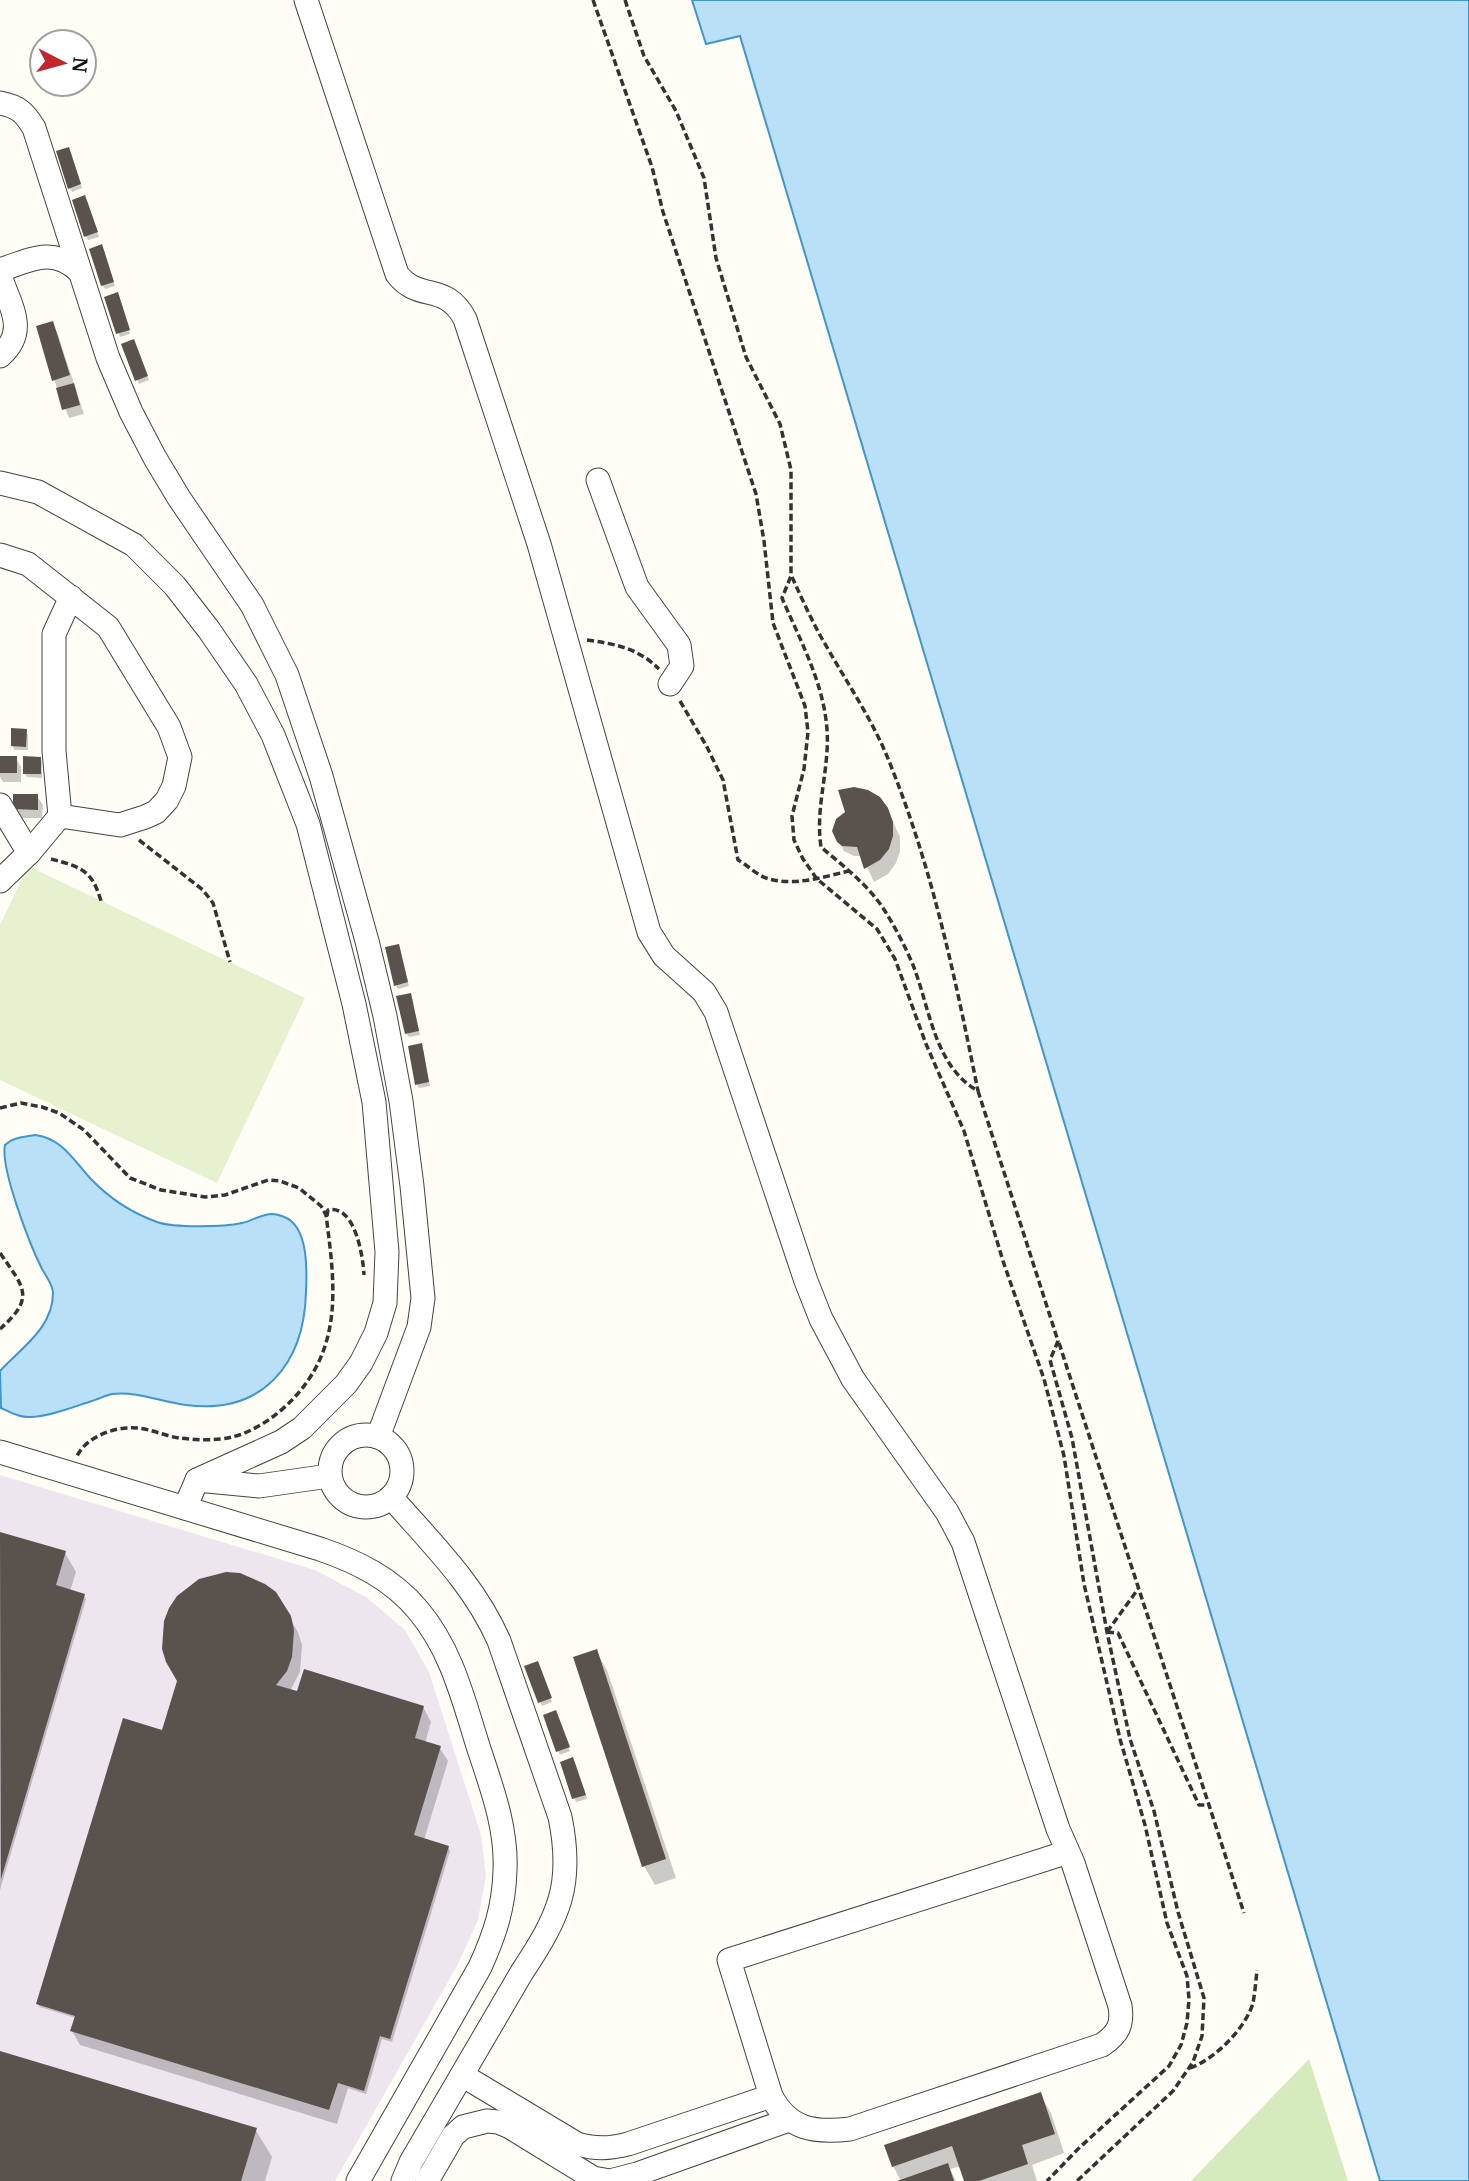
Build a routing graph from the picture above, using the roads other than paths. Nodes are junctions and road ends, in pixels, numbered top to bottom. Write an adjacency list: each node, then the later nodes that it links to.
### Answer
1 (306, 0): 22 (street)
2 (0, 103): 4 (street)
3 (0, 270): 4 (street)
4 (79, 271): 16 (street)
5 (0, 276): 6 (street)
6 (0, 356)
7 (598, 480): 11 (street)
8 (0, 483): 19 (street)
9 (0, 555): 10 (street)
10 (71, 597): 13 (street); 13 (street)
11 (670, 684)
12 (1, 808): 14 (street)
13 (60, 816): 14 (street)
14 (29, 853): 15 (street)
15 (0, 881)
16 (379, 1437): 18 (street); 20 (street)
17 (0, 1452): 21 (street)
18 (330, 1476): 19 (street); 20 (street)
19 (197, 1480): 21 (street)
20 (391, 1497): 23 (street)
21 (185, 1508): 27 (street)
22 (1068, 1852): 24 (street); 25 (street)
23 (462, 2076): 24 (street); 28 (street)
24 (771, 2096): 25 (street)
25 (789, 2120): 26 (street)
26 (634, 2177): 29 (street)
27 (358, 2181)
28 (403, 2181)
29 (427, 2181)

